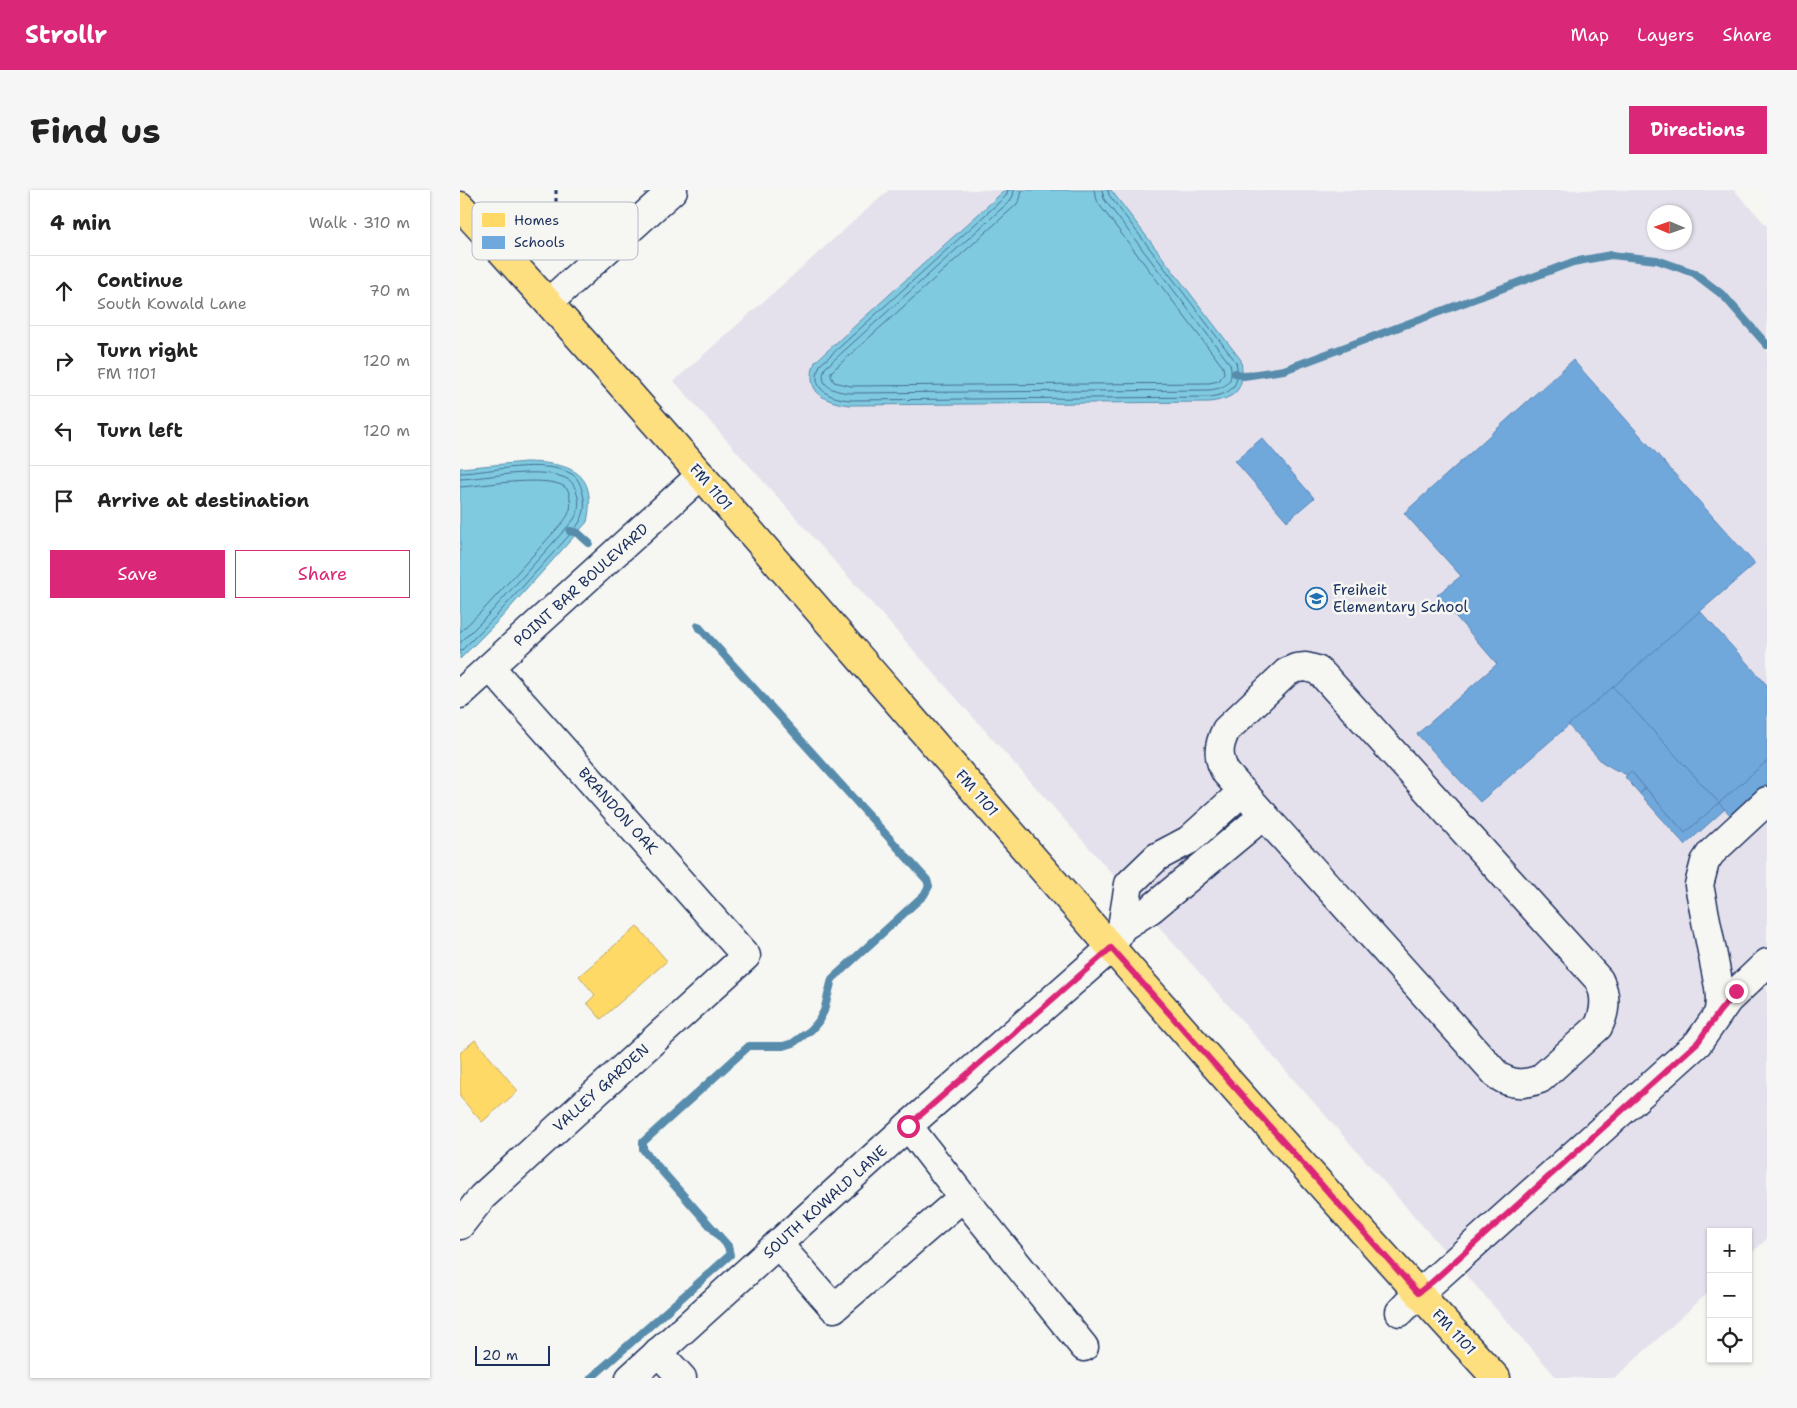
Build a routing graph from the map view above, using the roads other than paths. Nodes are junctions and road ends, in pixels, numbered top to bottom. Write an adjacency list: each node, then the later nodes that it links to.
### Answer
1 (672, 190): 4 (street)
2 (460, 206): 3 (main road, FM 1101 / FM 1101)
3 (472, 219)
4 (638, 221)
5 (510, 260): 7 (main road, FM 1101 / FM 1101)
6 (595, 260): 7 (street)
7 (549, 302): 8 (main road, FM 1101 / FM 1101)
8 (701, 475): 9 (street, POINT BAR BOULEVARD); 14 (main road, FM 1101 / FM 1101)
9 (490, 667): 10 (street, POINT BAR BOULEVARD); 15 (street, BRANDON OAK)
10 (460, 694)
11 (1242, 792): 13 (street); 13 (street); 14 (street)
12 (1767, 802): 17 (street)
13 (1264, 815): 14 (street, SOUTH KOWALD LANE)
14 (1116, 937): 18 (street, SOUTH KOWALD LANE); 22 (main road, FM 1101 / FM 1101)
15 (746, 956): 20 (street, VALLEY GARDEN)
16 (1767, 963): 17 (street)
17 (1719, 1012): 22 (street)
18 (908, 1126): 19 (street); 21 (street, SOUTH KOWALD LANE)
19 (963, 1197): 21 (street); 23 (street)
20 (460, 1225)
21 (778, 1244): 24 (street, SOUTH KOWALD LANE)
22 (1409, 1303): 27 (main road, FM 1101 / FM 1101)
23 (1084, 1347)
24 (658, 1352): 25 (street, SOUTH KOWALD LANE); 26 (street)
25 (630, 1378)
26 (682, 1378)
27 (1496, 1378)

